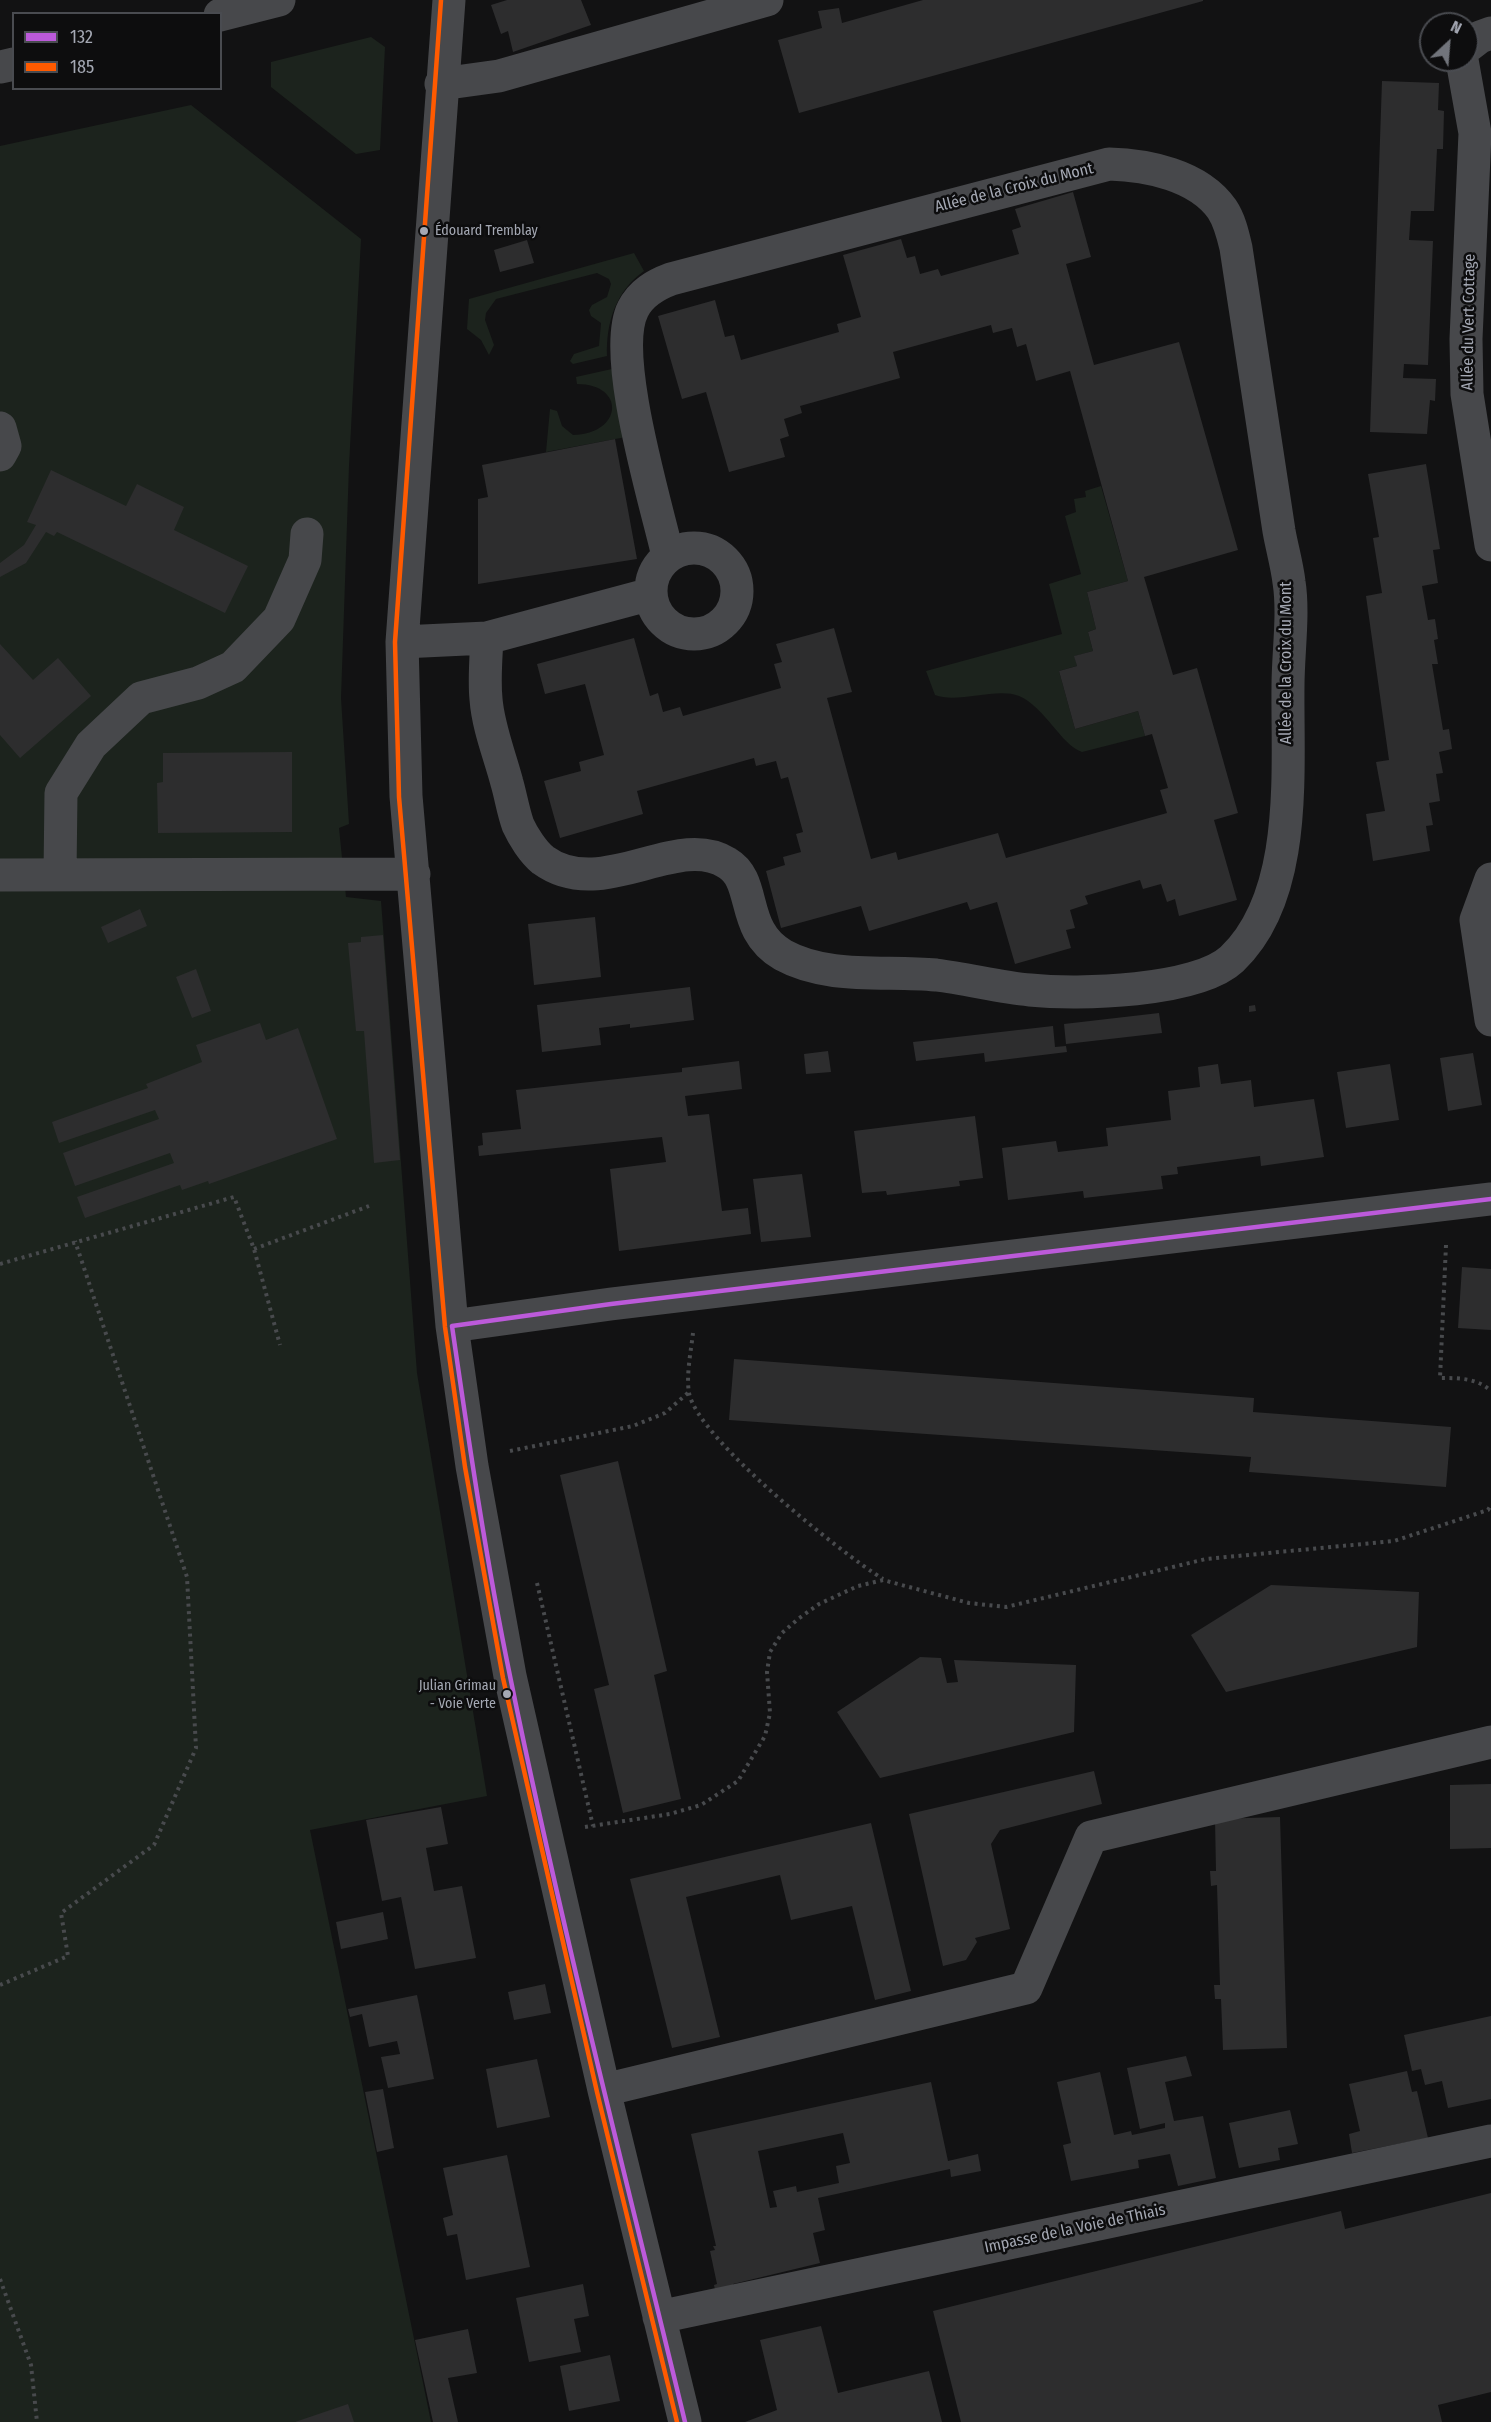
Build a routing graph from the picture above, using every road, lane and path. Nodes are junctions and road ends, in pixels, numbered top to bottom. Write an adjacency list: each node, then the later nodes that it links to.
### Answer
1 (279, 0): 4 (street)
2 (449, 0): 6 (street)
3 (767, 0): 6 (street)
4 (222, 14)
5 (1465, 72): 7 (street, Allée du Vert Cottage)
6 (441, 84): 15 (street)
7 (1483, 133): 11 (street, Allée du Vert Cottage)
8 (0, 428): 9 (street)
9 (0, 455)
10 (306, 534): 17 (street)
11 (1491, 546)
12 (668, 556): 13 (street); 13 (street); 14 (street, Allée de la Croix du Mont)
13 (651, 594): 14 (street)
14 (486, 638): 15 (street)
15 (402, 642): 18 (street)
16 (0, 874): 17 (street)
17 (60, 874): 18 (street)
18 (414, 874): 27 (street)
19 (1491, 879): 20 (street)
20 (1491, 1020)
21 (1491, 1199): 23 (street)
22 (369, 1206): 25 (path)
23 (1439, 1206): 27 (street); 30 (path)
24 (75, 1242): 25 (path); 26 (path); 38 (path)
25 (254, 1249): 29 (path)
26 (0, 1264)
27 (452, 1326): 37 (street)
28 (693, 1332): 31 (path)
29 (280, 1345)
30 (1491, 1391)
31 (689, 1392): 32 (path); 35 (path)
32 (506, 1452)
33 (1491, 1505): 34 (path)
34 (1490, 1510): 35 (path)
35 (883, 1580): 37 (path)
36 (1491, 1742): 39 (street)
37 (546, 1833): 39 (street)
38 (0, 1985)
39 (604, 2090): 42 (street)
40 (1491, 2141): 42 (street, Impasse de la Voie de Thiais)
41 (0, 2279): 43 (path)
42 (659, 2317): 44 (street)
43 (37, 2422)
44 (685, 2422)

